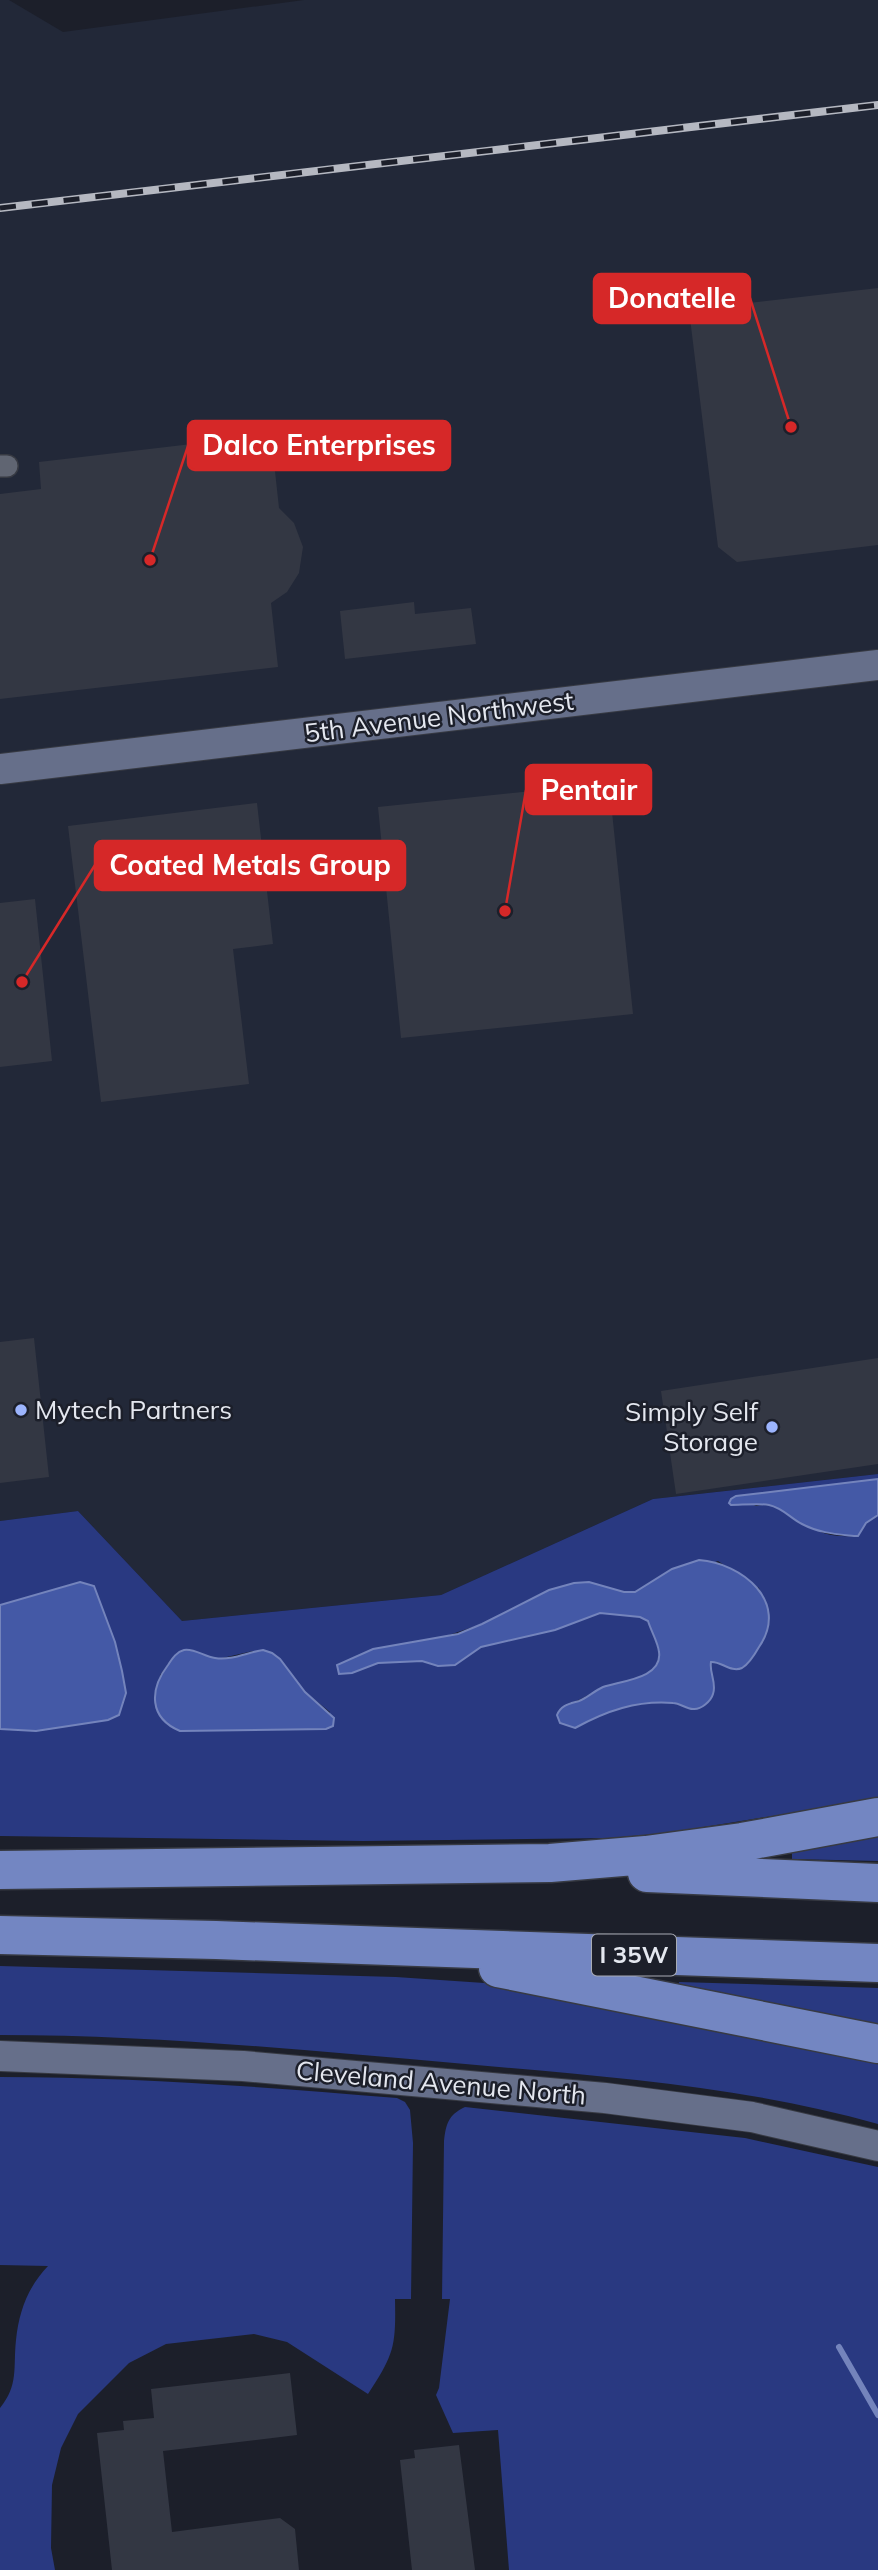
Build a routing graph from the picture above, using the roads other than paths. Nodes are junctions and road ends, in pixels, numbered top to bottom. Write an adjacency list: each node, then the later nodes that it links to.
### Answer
1 (878, 665): 2 (street, 5th Avenue Northwest)
2 (0, 769)
3 (878, 1817): 4 (highway)
4 (481, 1865): 5 (highway); 6 (highway)
5 (0, 1870)
6 (878, 1883)
7 (0, 1935): 8 (highway, I 35W)
8 (390, 1947): 9 (highway, I 35W); 10 (highway)
9 (878, 1963)
10 (878, 2044)
11 (0, 2056): 12 (street, Cleveland Avenue North)
12 (878, 2146)

